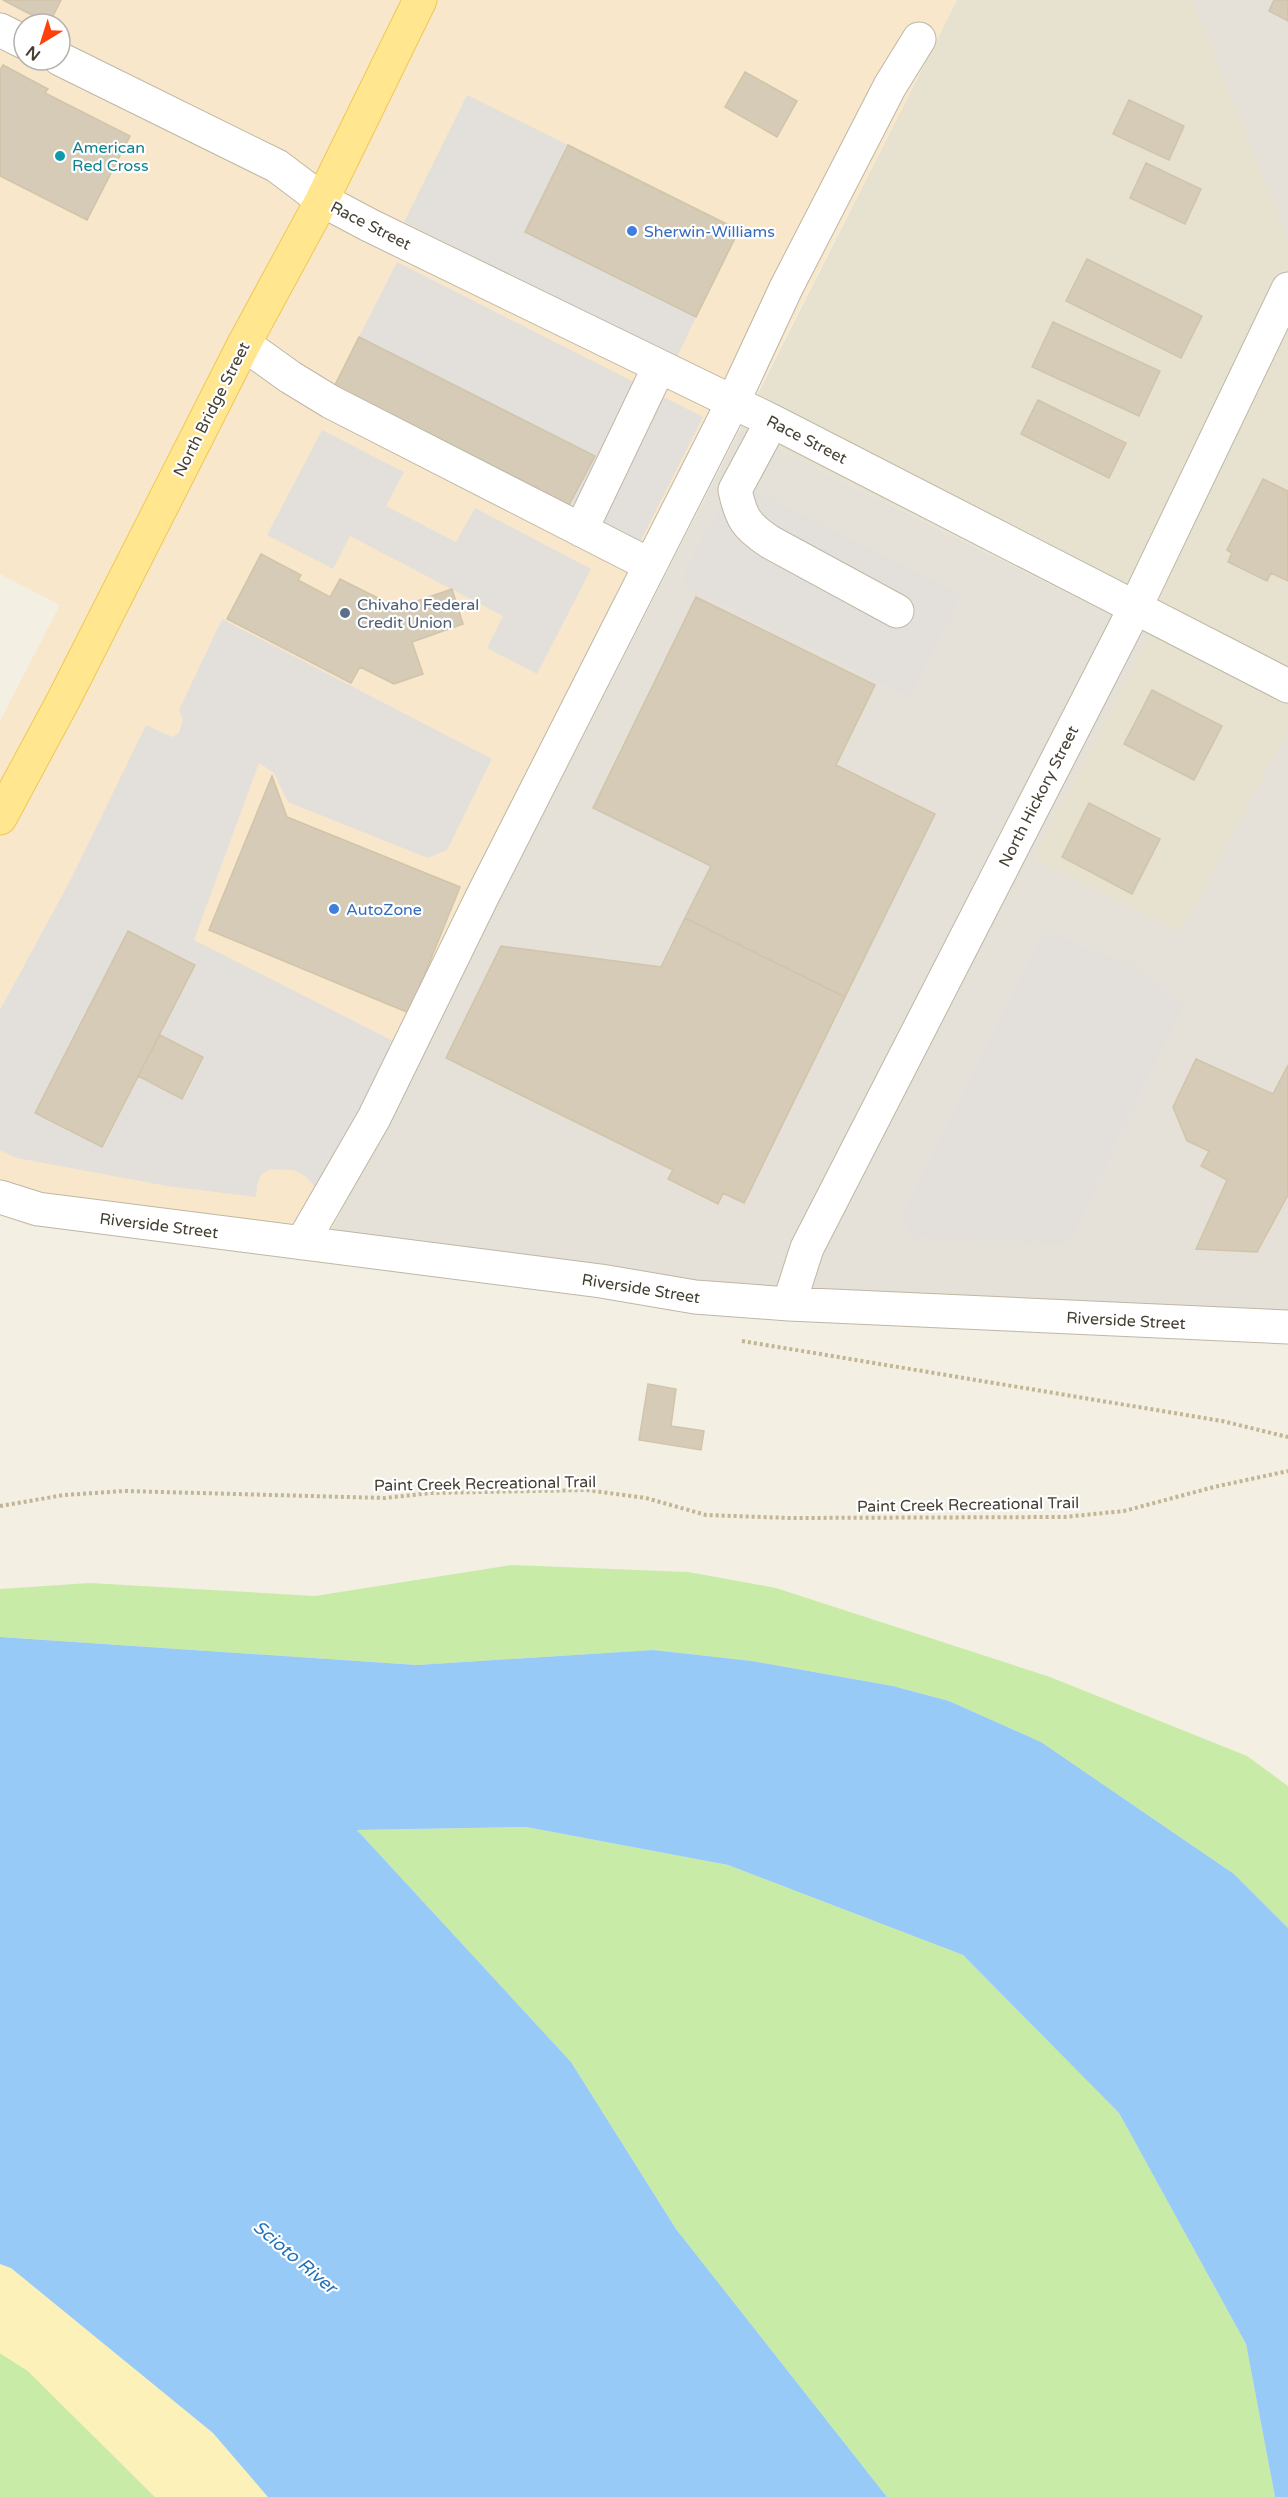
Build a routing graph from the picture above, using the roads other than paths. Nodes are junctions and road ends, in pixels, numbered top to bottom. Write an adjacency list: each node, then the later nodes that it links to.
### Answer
1 (420, 0): 4 (main road, North Bridge Street)
2 (919, 39): 8 (street)
3 (72, 65): 4 (street, Race Street)
4 (322, 200): 6 (main road, North Bridge Street); 7 (street, Race Street)
5 (1288, 288): 12 (street, North Hickory Street)
6 (244, 344): 10 (street); 15 (main road, North Bridge Street)
7 (659, 367): 8 (street, Race Street); 10 (street)
8 (733, 402): 9 (street, Race Street); 11 (street)
9 (772, 421): 12 (street, Race Street); 13 (street)
10 (581, 530): 11 (street)
11 (650, 565): 17 (street)
12 (1135, 608): 14 (street, Race Street); 18 (street, North Hickory Street)
13 (897, 611)
14 (1288, 686)
15 (0, 818)
16 (0, 1197): 17 (street, Riverside Street)
17 (302, 1243): 18 (street, Riverside Street)
18 (789, 1304): 19 (street, Riverside Street)
19 (1288, 1327)

